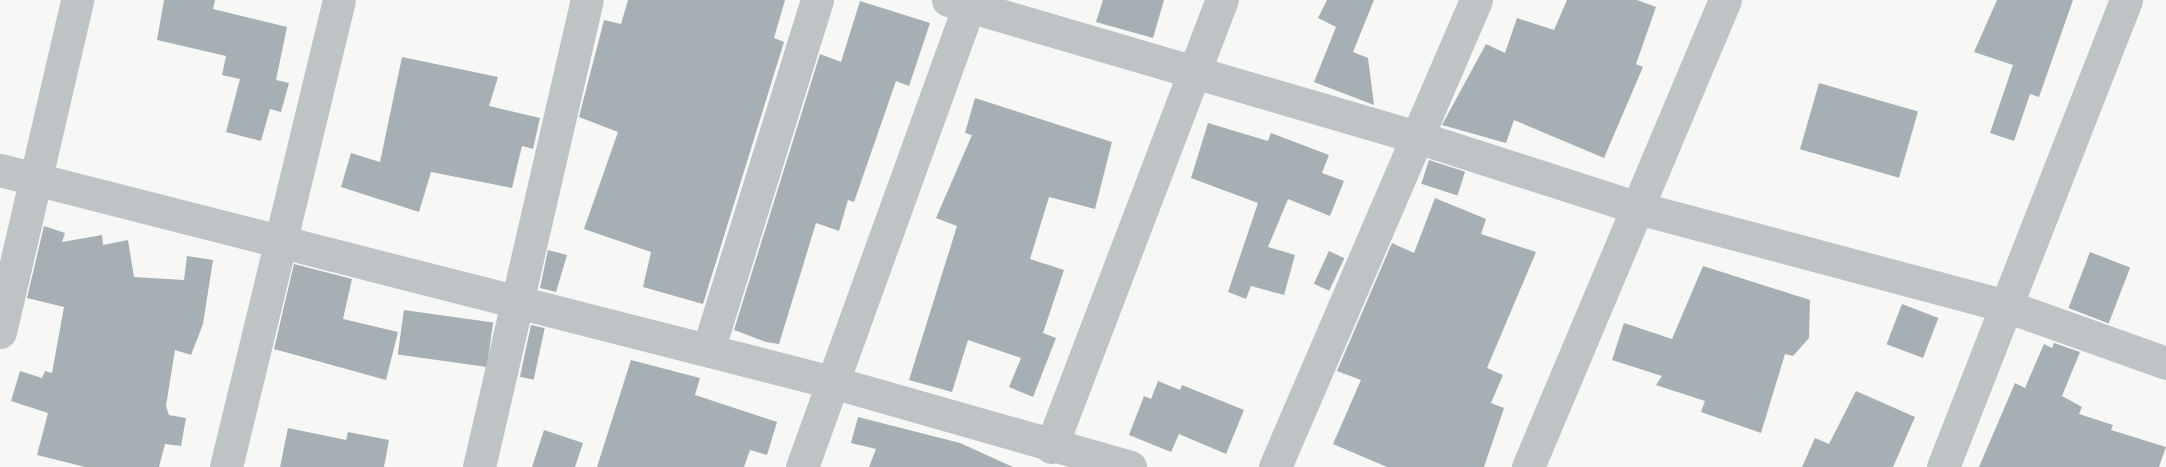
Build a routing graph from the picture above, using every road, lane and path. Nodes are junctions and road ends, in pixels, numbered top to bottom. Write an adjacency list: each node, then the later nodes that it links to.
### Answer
1 (77, 0): 13 (street)
2 (339, 0): 15 (street)
3 (587, 0): 16 (street)
4 (816, 0): 19 (street)
5 (1221, 0): 10 (street)
6 (1476, 0): 11 (street)
7 (1725, 0): 14 (street)
8 (2126, 0): 17 (street)
9 (962, 2): 10 (street); 21 (street)
10 (1193, 74): 11 (street); 22 (street)
11 (1414, 136): 14 (street); 27 (street)
12 (0, 170): 13 (street)
13 (39, 180): 15 (street); 18 (street)
14 (1638, 208): 17 (street); 28 (street)
15 (280, 238): 16 (street); 23 (street)
16 (518, 306): 19 (street); 24 (street)
17 (2006, 306): 20 (street); 29 (street)
18 (0, 332)
19 (708, 350): 21 (street)
20 (2166, 363)
21 (831, 382): 22 (street); 25 (street)
22 (1051, 447): 26 (street)
23 (226, 467)
24 (479, 467)
25 (802, 467)
26 (1130, 467)
27 (1275, 467)
28 (1528, 467)
29 (1943, 467)

